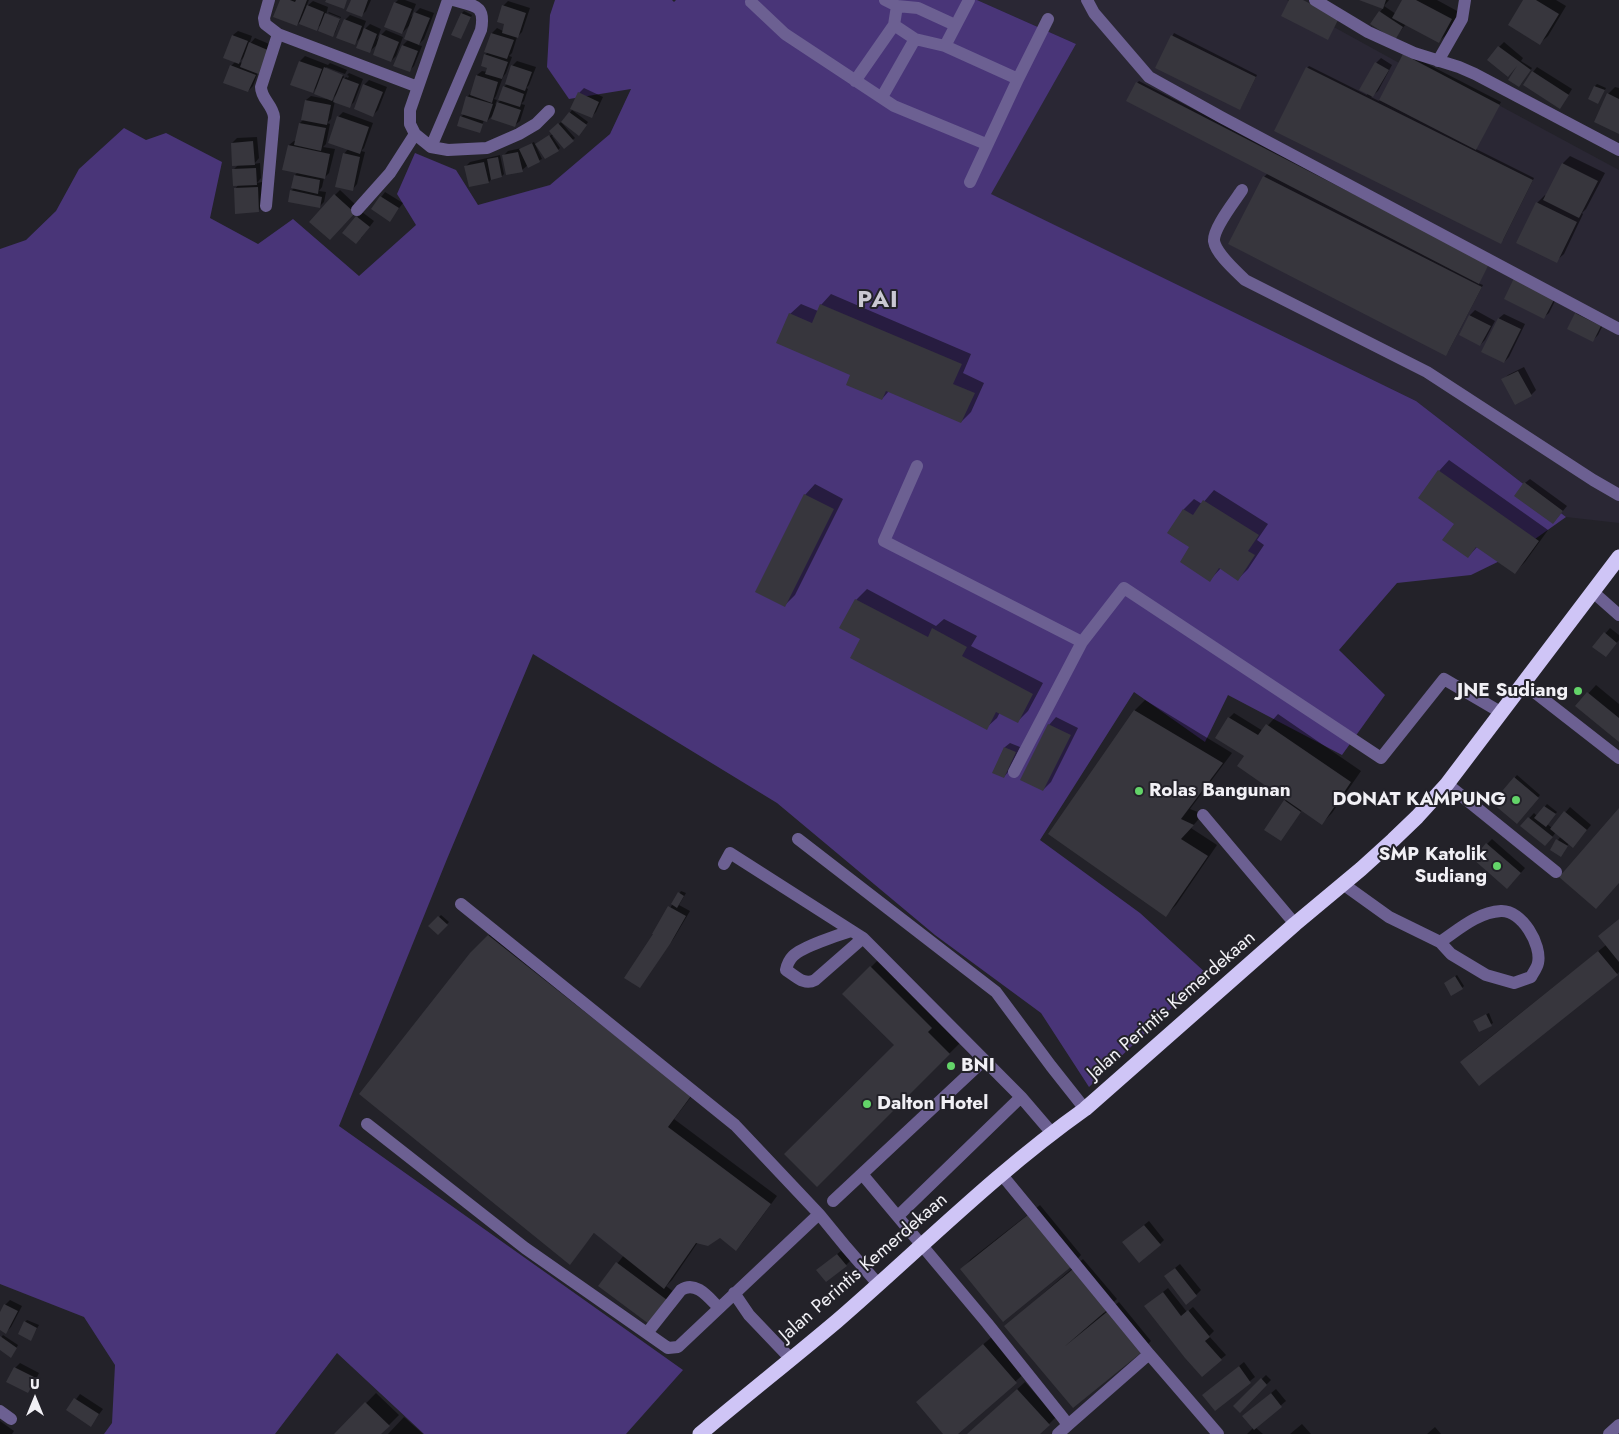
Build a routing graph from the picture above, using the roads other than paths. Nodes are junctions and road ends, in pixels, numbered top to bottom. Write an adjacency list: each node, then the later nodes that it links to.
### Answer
1 (269, 0): 14 (street)
2 (448, 0): 20 (street)
3 (453, 0): 25 (street)
4 (751, 0): 19 (street)
5 (885, 0): 10 (street)
6 (969, 0): 13 (street)
7 (1087, 0): 31 (street)
8 (1315, 0): 17 (street)
9 (1466, 0): 17 (street)
10 (897, 6): 12 (street); 13 (street)
11 (1048, 19): 18 (street)
12 (894, 25): 15 (street); 19 (street)
13 (955, 25): 16 (street)
14 (278, 34): 20 (street); 29 (street)
15 (915, 39): 16 (street); 21 (street)
16 (945, 46): 18 (street)
17 (1438, 60): 26 (street)
18 (1018, 79): 24 (street)
19 (855, 81): 21 (street)
20 (418, 87): 23 (street)
21 (882, 97): 24 (street)
22 (549, 111): 25 (street)
23 (415, 134): 25 (street); 30 (street)
24 (986, 144): 27 (street)
25 (431, 147)
26 (1619, 150)
27 (970, 182)
28 (1242, 190): 33 (street)
29 (266, 206)
30 (357, 210)
31 (1619, 330)
32 (917, 466): 37 (street)
33 (1619, 495)
34 (1619, 557): 35 (highway, Jalan Perintis Kemerdekaan)
35 (1593, 592): 36 (street); 38 (highway, Jalan Perintis Kemerdekaan)
36 (1619, 615)
37 (1082, 642): 39 (street); 41 (street)
38 (1524, 684): 39 (highway, Jalan Perintis Kemerdekaan); 40 (street)
39 (1502, 713): 42 (highway, Jalan Perintis Kemerdekaan)
40 (1619, 758)
41 (1014, 772)
42 (1448, 784): 46 (street); 47 (highway, Jalan Perintis Kemerdekaan)
43 (1203, 816): 49 (street)
44 (798, 839): 55 (street)
45 (724, 864): 50 (street)
46 (1556, 872)
47 (1343, 884): 49 (highway, Jalan Perintis Kemerdekaan); 52 (street)
48 (461, 904): 61 (street)
49 (1295, 924): 55 (highway, Jalan Perintis Kemerdekaan)
50 (851, 931): 51 (street); 51 (street)
51 (863, 938): 53 (street)
52 (1440, 942): 52 (street)
53 (984, 1060): 54 (street); 58 (street)
54 (1021, 1097): 57 (street); 62 (street)
55 (1085, 1109): 57 (highway, Jalan Perintis Kemerdekaan)
56 (367, 1124): 67 (street)
57 (1051, 1132): 59 (highway, Jalan Perintis Kemerdekaan)
58 (862, 1174): 60 (street); 62 (street)
59 (1002, 1175): 63 (highway, Jalan Perintis Kemerdekaan); 68 (street)
60 (833, 1201)
61 (819, 1214): 64 (street); 65 (street)
62 (898, 1216): 63 (street)
63 (922, 1244): 64 (highway, Jalan Perintis Kemerdekaan); 70 (street)
64 (878, 1284): 69 (highway, Jalan Perintis Kemerdekaan)
65 (734, 1293): 66 (street); 69 (street)
66 (719, 1308): 67 (street); 67 (street)
67 (647, 1333)
68 (1149, 1354): 70 (street); 74 (street)
69 (790, 1358): 72 (highway, Jalan Perintis Kemerdekaan)
70 (1068, 1425): 73 (street)
71 (1619, 1425): 75 (street)
72 (700, 1434)
73 (1058, 1434)
74 (1218, 1434)
75 (1609, 1434)

